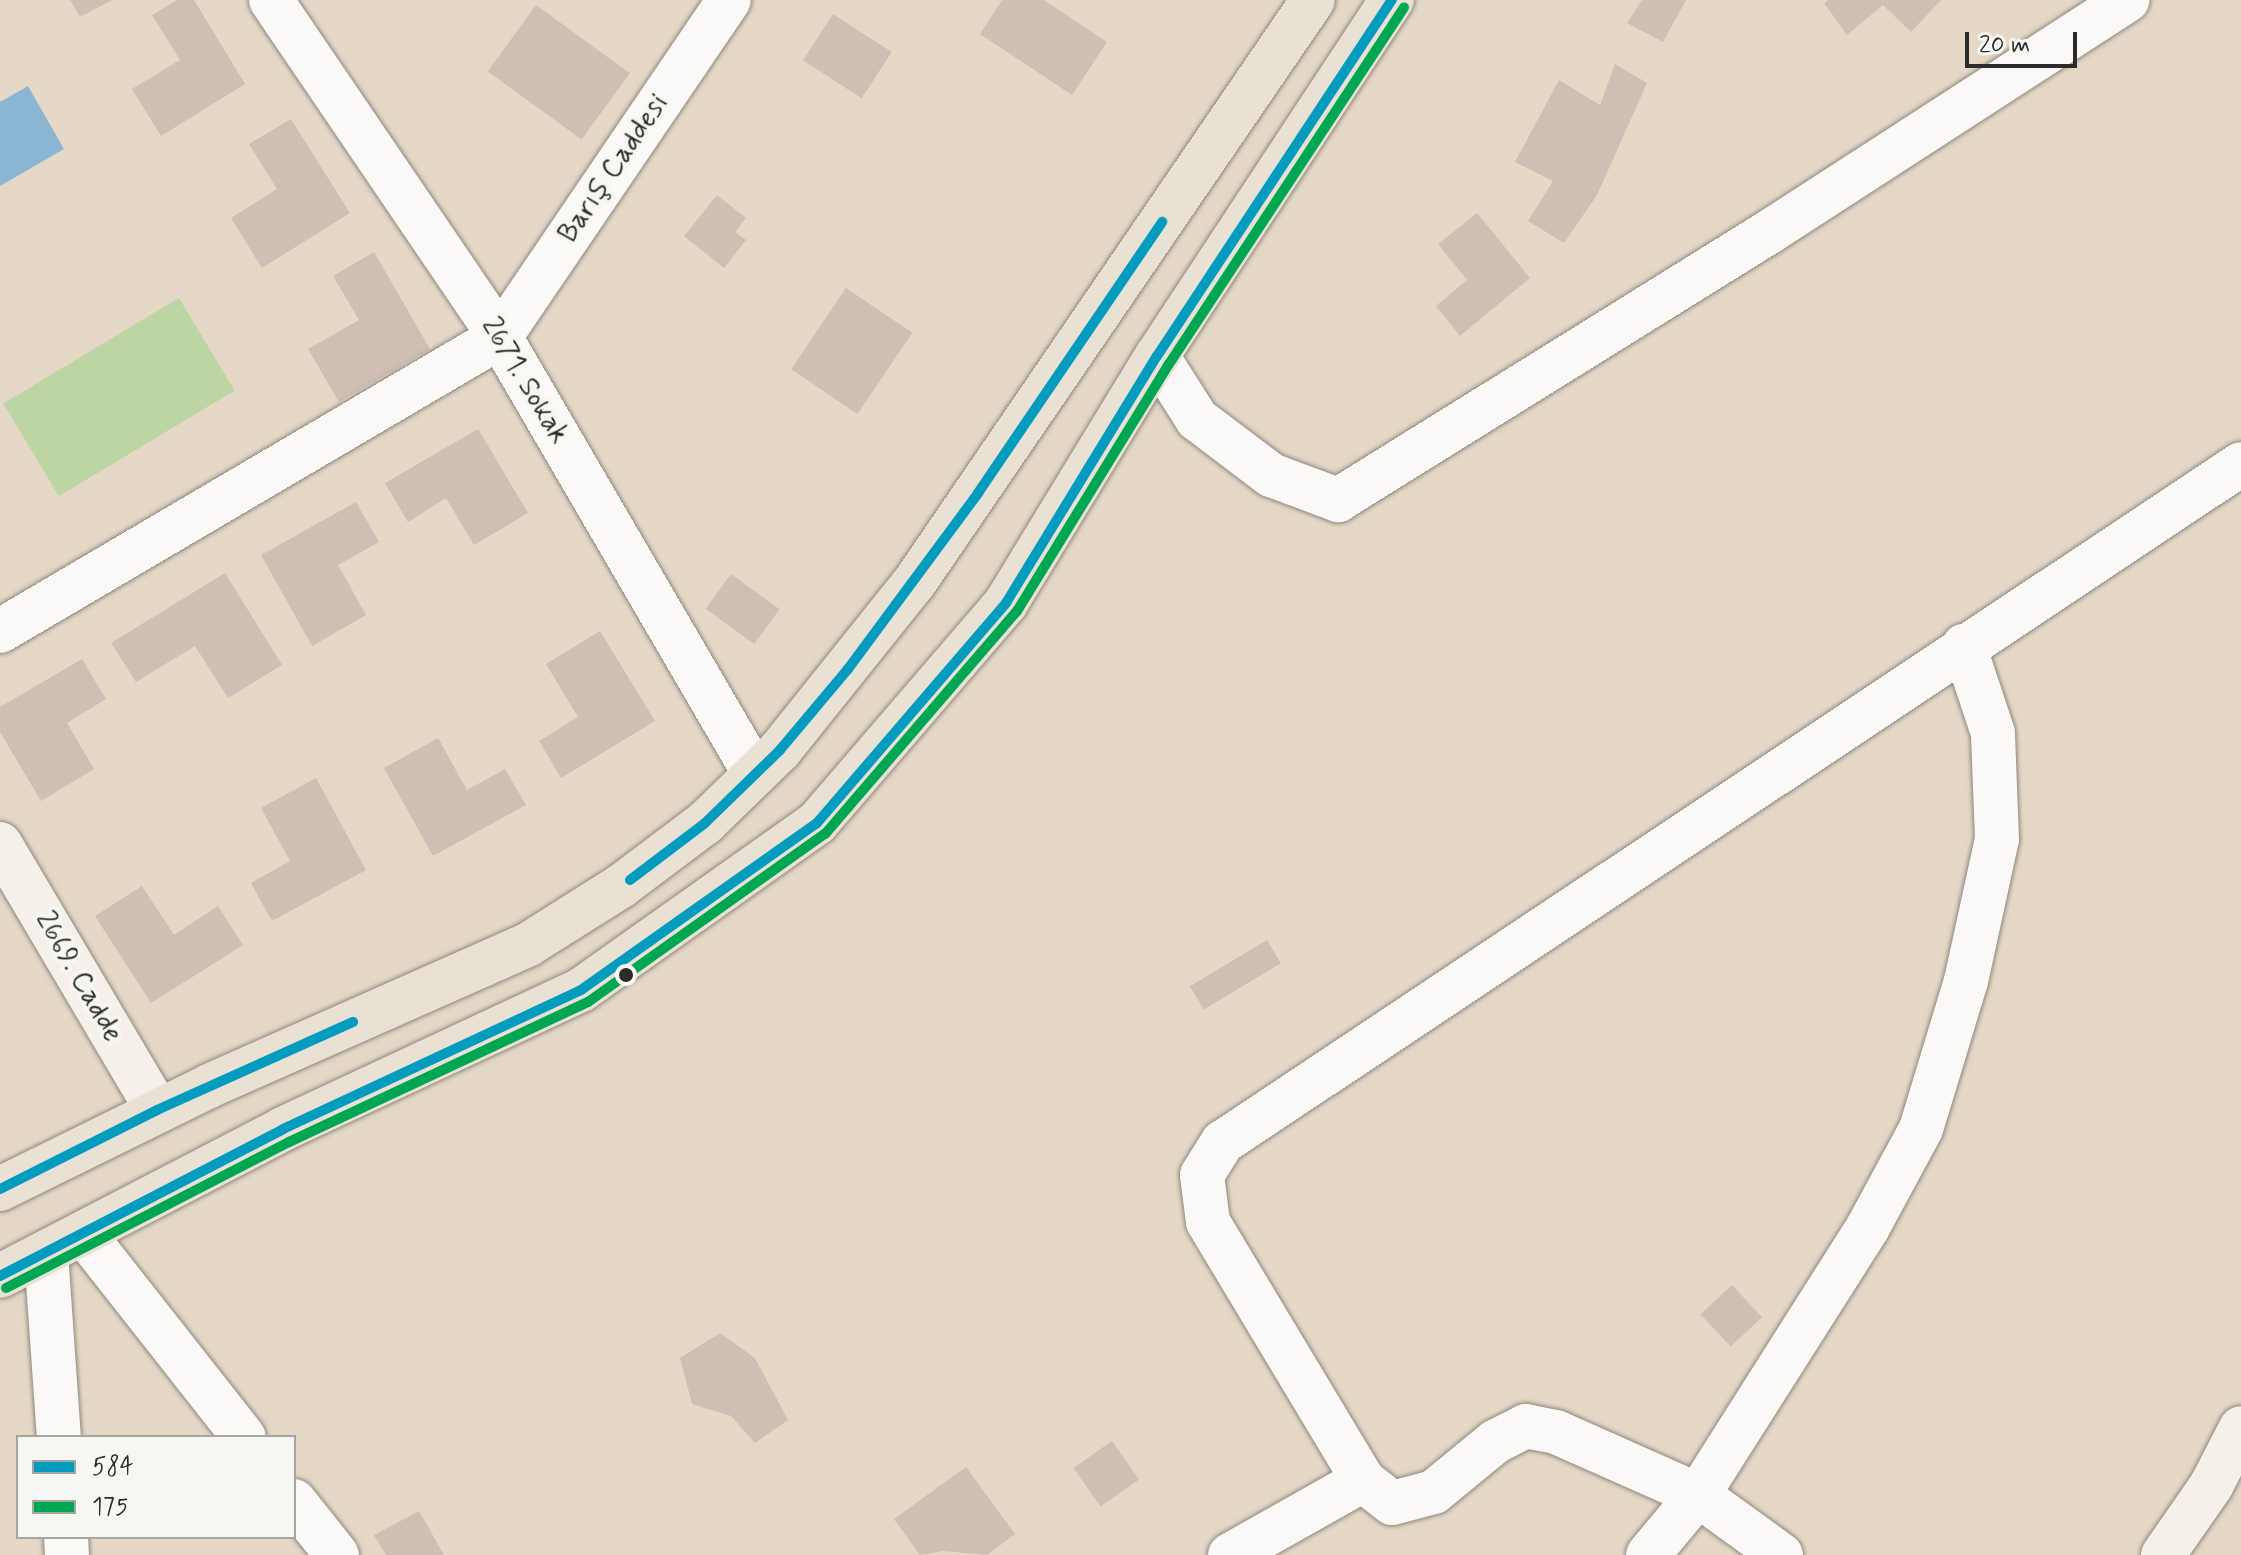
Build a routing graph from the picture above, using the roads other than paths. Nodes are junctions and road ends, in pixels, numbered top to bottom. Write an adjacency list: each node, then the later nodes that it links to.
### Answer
1 (271, 0): 6 (street, 2671. Sokak)
2 (1313, 0): 11 (main road)
3 (1392, 0): 7 (main road)
4 (2127, 0): 7 (street)
5 (715, 5): 6 (street, Barış Caddesi)
6 (500, 337): 9 (street); 11 (street, 2671. Sokak)
7 (1157, 356): 15 (main road)
8 (2241, 464): 10 (street)
9 (0, 631)
10 (1964, 646): 20 (street); 21 (street)
11 (755, 774): 13 (main road)
12 (0, 844): 13 (street, 2669. Cadde)
13 (157, 1110): 14 (main road)
14 (0, 1189)
15 (65, 1244): 16 (main road); 18 (street); 19 (street)
16 (0, 1276)
17 (2241, 1428): 27 (street)
18 (59, 1435)
19 (242, 1435)
20 (1363, 1480): 21 (street); 24 (street)
21 (1698, 1495): 25 (street); 26 (street)
22 (296, 1504): 23 (street)
23 (337, 1555)
24 (1230, 1555)
25 (1648, 1555)
26 (1781, 1555)
27 (2163, 1555)

